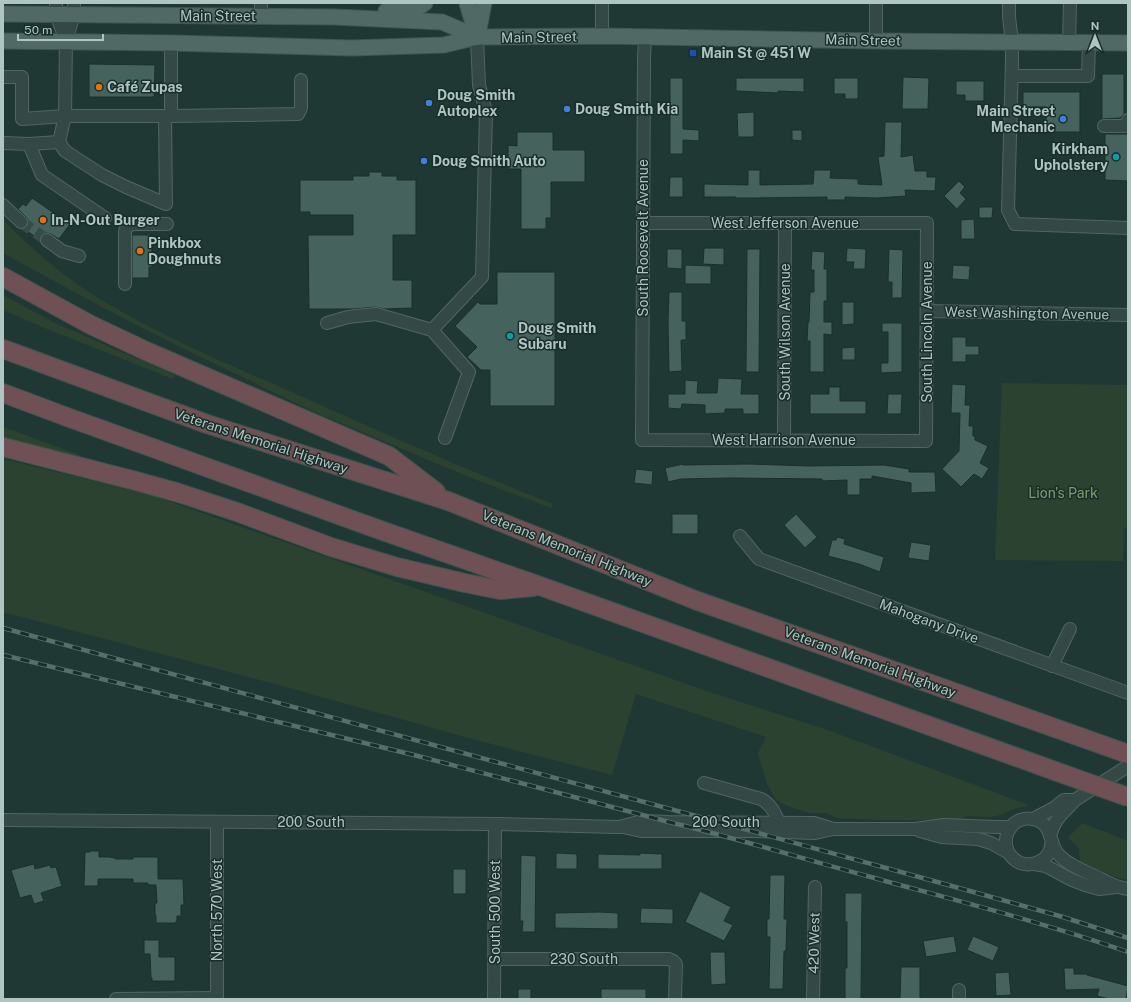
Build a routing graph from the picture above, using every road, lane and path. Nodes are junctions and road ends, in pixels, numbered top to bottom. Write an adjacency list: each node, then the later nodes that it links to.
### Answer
1 (425, 3): 12 (main road)
2 (467, 3): 14 (main road)
3 (484, 3): 14 (main road)
4 (602, 3): 13 (street)
5 (876, 3): 18 (street)
6 (1009, 3): 19 (street)
7 (1070, 3): 21 (street)
8 (56, 8): 9 (main road, Main Street); 11 (main road, Main Street); 17 (street)
9 (74, 8): 10 (main road, Main Street); 17 (street)
10 (261, 9): 12 (main road, Main Street)
11 (3, 14)
12 (334, 17): 14 (main road, Main Street)
13 (602, 36): 14 (main road, Main Street); 15 (main road, Main Street)
14 (477, 37): 20 (main road, Main Street); 51 (street)
15 (645, 37): 18 (main road, Main Street); 37 (street, South Roosevelt Avenue)
16 (3, 41): 17 (main road, Main Street)
17 (66, 41): 20 (main road, Main Street); 27 (street)
18 (876, 41): 19 (main road, Main Street)
19 (1012, 42): 21 (main road, Main Street); 24 (street)
20 (170, 43): 28 (street)
21 (1069, 43): 22 (main road, Main Street)
22 (1089, 43): 23 (main road, Main Street); 24 (street)
23 (1128, 43)
24 (1012, 76): 41 (street)
25 (3, 77): 27 (street)
26 (301, 80): 28 (street)
27 (65, 116): 28 (street); 31 (street)
28 (168, 116): 31 (street)
29 (1128, 120): 30 (street)
30 (1104, 126)
31 (59, 142): 33 (street)
32 (3, 143): 33 (street)
33 (29, 144): 35 (street)
34 (3, 205): 36 (street)
35 (105, 218)
36 (21, 222)
37 (644, 223): 38 (street, West Jefferson Avenue); 55 (street, South Roosevelt Avenue)
38 (785, 223): 39 (street, West Jefferson Avenue); 56 (street, South Wilson Avenue)
39 (927, 223): 48 (street, South Lincoln Avenue)
40 (167, 224): 46 (street)
41 (1128, 228)
42 (47, 240): 43 (street)
43 (79, 256)
44 (3, 272): 47 (highway)
45 (3, 278): 47 (highway)
46 (125, 284)
47 (34, 294): 59 (highway)
48 (927, 311): 49 (street, West Washington Avenue); 57 (street, South Lincoln Avenue)
49 (1128, 315)
50 (327, 323): 51 (street)
51 (432, 330): 54 (street)
52 (3, 350): 59 (highway, Veterans Memorial Highway)
53 (3, 393): 61 (highway)
54 (446, 438)
55 (642, 440): 56 (street, West Harrison Avenue)
56 (784, 440): 57 (street, West Harrison Avenue)
57 (926, 441)
58 (3, 447): 61 (highway)
59 (448, 500): 65 (highway, Veterans Memorial Highway)
60 (740, 536): 63 (street, Mahogany Drive)
61 (540, 586): 68 (highway, bridge)
62 (1070, 629): 63 (street)
63 (1052, 666): 64 (street, Mahogany Drive)
64 (1128, 693)
65 (1128, 754)
66 (1128, 766): 69 (street)
67 (704, 783): 73 (street)
68 (1128, 797)
69 (1075, 800): 70 (street); 79 (street)
70 (1033, 819): 75 (street); 79 (street)
71 (3, 820): 72 (street, 200 South)
72 (217, 822): 74 (street, 200 South); 85 (street, North 570 West)
73 (779, 822): 76 (street, 200 South); 77 (street, 200 South)
74 (495, 824): 76 (street, 200 South); 84 (street, South 500 West)
75 (1011, 826): 78 (street, 200 South); 80 (street)
76 (620, 827): 77 (street, 200 South)
77 (833, 829): 78 (street, 200 South)
78 (915, 829): 80 (street, 200 South)
79 (1051, 838): 81 (street); 83 (street)
80 (1008, 852): 81 (street)
81 (1034, 864): 83 (street)
82 (815, 887): 89 (street, 420 West)
83 (1123, 888)
84 (495, 959): 87 (street, South 500 West); 88 (street, 230 South)
85 (217, 998): 86 (street)
86 (116, 999)
87 (494, 999)
88 (675, 999)
89 (813, 999)

